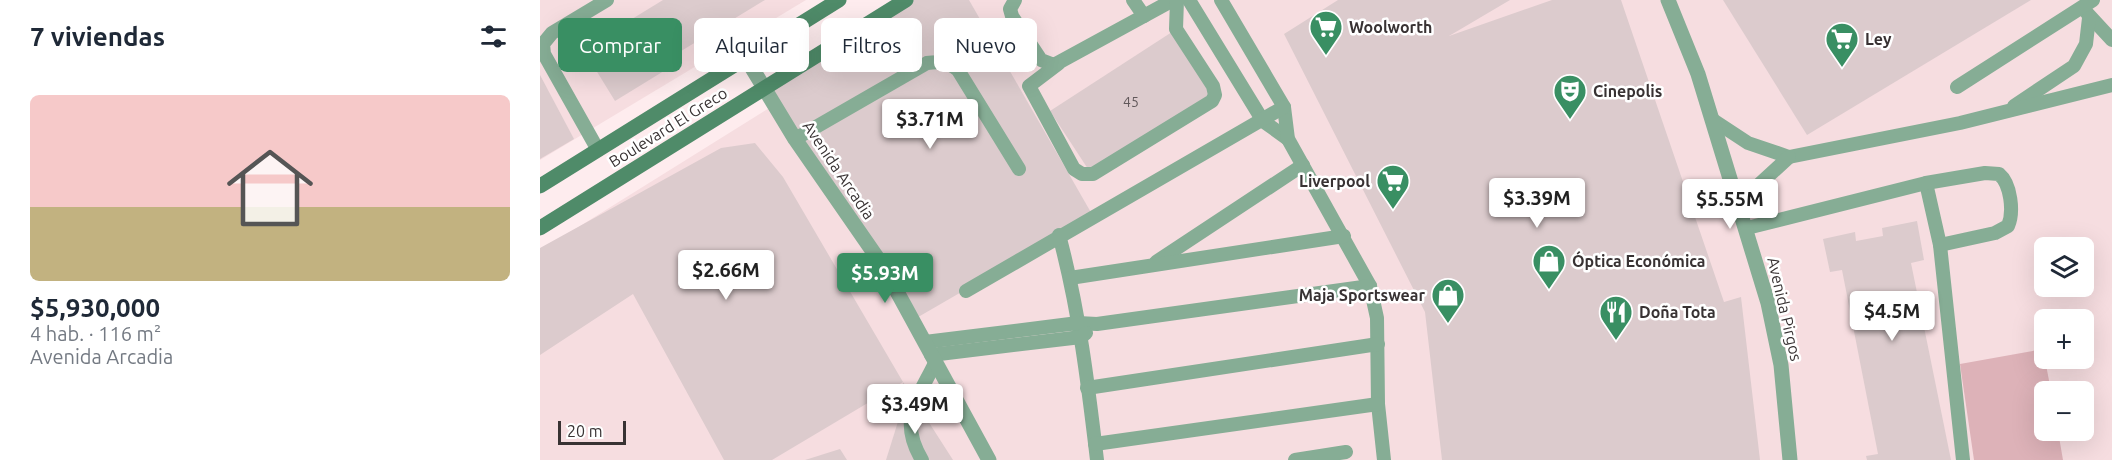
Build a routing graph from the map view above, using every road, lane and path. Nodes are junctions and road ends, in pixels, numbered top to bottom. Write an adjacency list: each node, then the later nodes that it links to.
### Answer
1 (607, 0): 26 (lane)
2 (839, 0): 12 (main road, Boulevard El Greco)
3 (906, 0): 19 (main road, Boulevard El Greco)
4 (1016, 0): 14 (lane)
5 (1132, 0): 11 (lane)
6 (1175, 0): 11 (lane); 14 (lane)
7 (1189, 0): 23 (lane)
8 (1221, 0): 20 (lane)
9 (1668, 0): 22 (street, Avenida Pirgos)
10 (2086, 6): 13 (lane); 18 (lane); 21 (lane)
11 (1144, 16): 14 (lane)
12 (809, 19)
13 (2112, 40)
14 (1058, 64)
15 (723, 72): 26 (main road, Boulevard El Greco)
16 (754, 72): 19 (street, Avenida Arcadia)
17 (2112, 85): 21 (lane)
18 (1957, 87)
19 (764, 89): 24 (street, Avenida Arcadia); 33 (main road, Boulevard El Greco)
20 (1284, 107): 23 (lane); 25 (lane)
21 (2003, 113): 27 (lane)
22 (1713, 120): 27 (lane); 32 (street, Avenida Pirgos)
23 (1263, 121): 25 (lane); 35 (lane)
24 (795, 139): 29 (lane); 44 (street, Avenida Arcadia)
25 (1288, 139): 28 (lane)
26 (598, 150): 31 (main road, Boulevard El Greco)
27 (1789, 157): 32 (lane)
28 (1303, 165): 36 (lane); 38 (lane)
29 (1019, 170)
30 (1926, 183): 34 (lane); 37 (lane); 37 (lane)
31 (540, 186)
32 (1739, 203): 34 (street, Avenida Pirgos)
33 (540, 228)
34 (1747, 228): 54 (street, Avenida Pirgos)
35 (1059, 235): 39 (lane); 41 (lane)
36 (1344, 236): 38 (lane); 40 (lane)
37 (1940, 245): 55 (lane)
38 (1151, 265): 39 (lane)
39 (1070, 278): 42 (lane)
40 (1370, 286): 42 (lane); 43 (lane)
41 (966, 291)
42 (1079, 330): 44 (lane); 45 (lane)
43 (1378, 344): 45 (lane); 46 (lane)
44 (930, 353): 49 (lane); 50 (street, Avenida Arcadia)
45 (1087, 388): 47 (lane)
46 (1378, 404): 47 (lane); 53 (lane)
47 (1095, 444): 51 (lane)
48 (1346, 452): 52 (lane)
49 (922, 460)
50 (989, 460)
51 (1097, 460)
52 (1295, 460)
53 (1384, 460)
54 (1790, 460)
55 (1963, 460)

